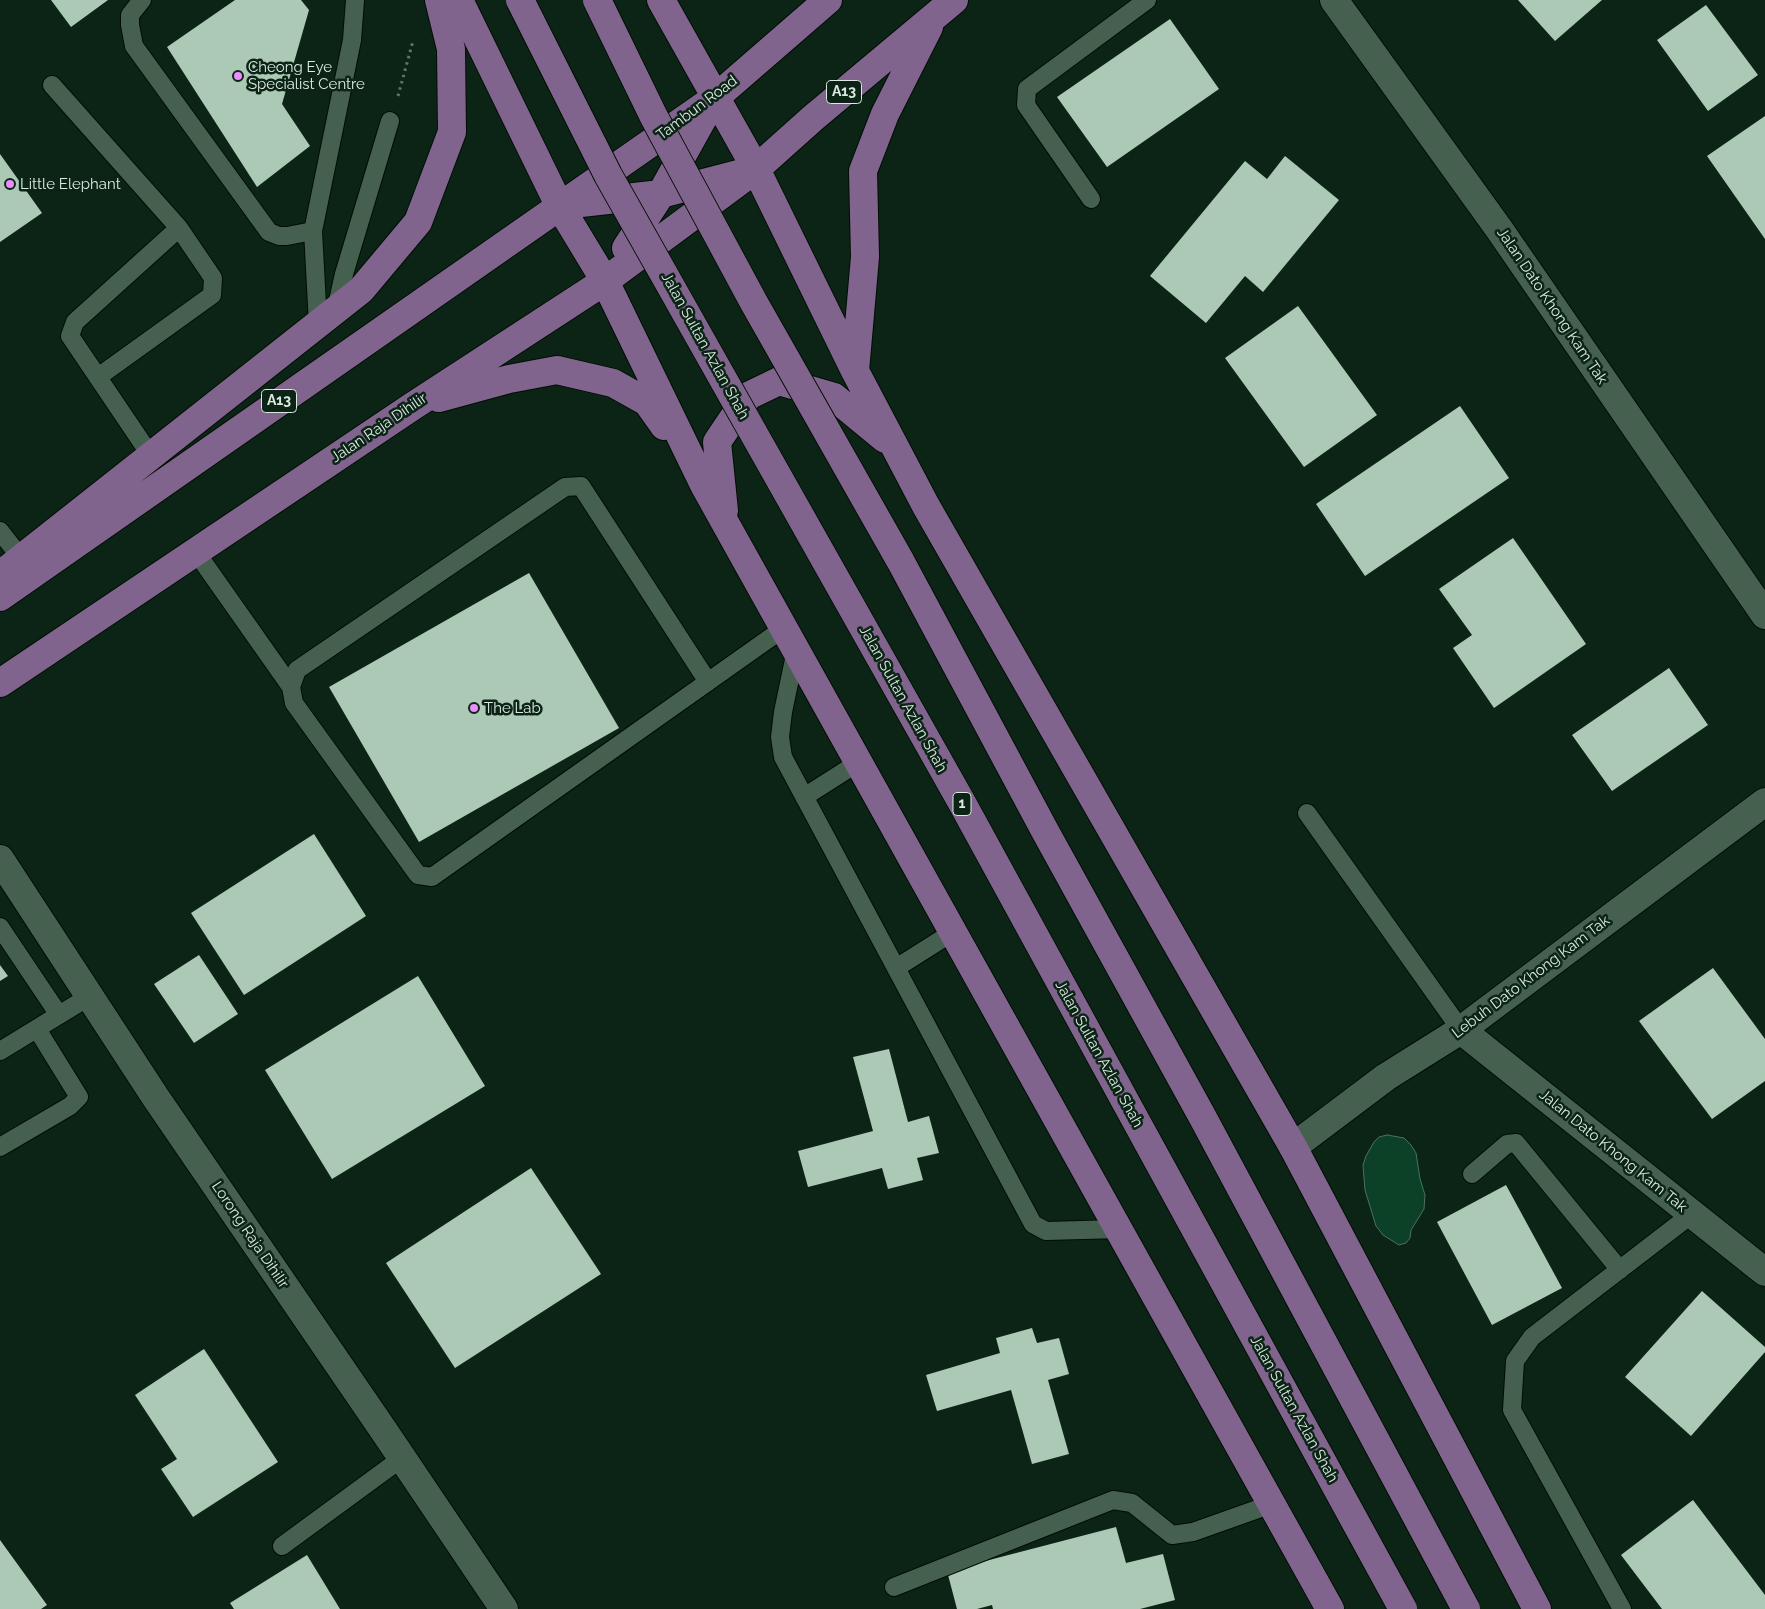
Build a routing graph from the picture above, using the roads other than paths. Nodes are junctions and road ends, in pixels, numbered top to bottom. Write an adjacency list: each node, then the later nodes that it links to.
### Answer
1 (142, 0): 20 (lane)
2 (355, 0): 20 (lane)
3 (439, 0): 22 (main road)
4 (460, 0): 18 (main road)
5 (520, 0): 65 (main road, Jalan Sultan Azlan Shah / 1, bridge)
6 (597, 0): 66 (main road, bridge)
7 (661, 0): 13 (main road)
8 (828, 0): 13 (main road, Tambun Road / A13)
9 (1147, 0): 17 (lane)
10 (1334, 0): 34 (street, Jalan Dato Khong Kam Tak)
11 (944, 8): 15 (main road, A13); 23 (main road)
12 (52, 85): 19 (lane)
13 (715, 98): 15 (main road); 16 (main road); 18 (main road, Tambun Road / A13)
14 (390, 121): 22 (lane)
15 (756, 169): 16 (main road); 21 (main road, Jalan Raja Dihilir / A13); 23 (main road)
16 (661, 194): 18 (main road); 21 (main road)
17 (1091, 199)
18 (559, 206): 21 (main road); 33 (main road, A13)
19 (180, 228): 24 (lane); 24 (lane)
20 (313, 231): 22 (lane)
21 (605, 281): 25 (main road, Jalan Raja Dihilir / A13); 28 (main road)
22 (327, 317): 27 (main road)
23 (855, 371): 26 (main road)
24 (98, 377): 27 (lane)
25 (413, 406): 28 (main road); 31 (main road, Jalan Raja Dihilir / A13)
26 (896, 448): 29 (main road); 53 (main road)
27 (151, 456): 32 (main road)
28 (704, 485): 29 (main road)
29 (725, 522): 35 (main road)
30 (0, 531): 32 (lane)
31 (196, 552): 37 (main road, Jalan Raja Dihilir / A13); 38 (lane)
32 (10, 567)
33 (0, 597)
34 (1764, 612)
35 (790, 639): 36 (lane); 39 (main road); 40 (lane)
36 (708, 682): 38 (lane); 38 (lane)
37 (0, 683)
38 (291, 687)
39 (859, 762): 40 (lane); 45 (main road)
40 (804, 797): 46 (lane)
41 (1765, 802): 50 (street, Lebuh Dato Khong Kam Tak)
42 (1306, 813): 50 (lane)
43 (0, 860): 47 (street, Lorong Raja Dihilir)
44 (0, 928): 48 (lane)
45 (953, 932): 46 (lane); 56 (main road)
46 (896, 968): 56 (lane)
47 (90, 996): 48 (lane); 59 (street, Lorong Raja Dihilir)
48 (59, 1015): 49 (lane)
49 (37, 1029): 51 (lane); 52 (lane)
50 (1462, 1030): 53 (street, Lebuh Dato Khong Kam Tak); 55 (street, Jalan Dato Khong Kam Tak)
51 (0, 1051)
52 (0, 1147)
53 (1293, 1147): 67 (main road)
54 (1472, 1174): 57 (lane)
55 (1692, 1214): 57 (lane); 58 (street, Jalan Dato Khong Kam Tak)
56 (1119, 1229): 60 (main road)
57 (1620, 1270): 68 (lane)
58 (1765, 1272)
59 (402, 1458): 61 (lane); 63 (street, Lorong Raja Dihilir)
60 (1272, 1504): 62 (lane); 64 (main road)
61 (282, 1546)
62 (894, 1587)
63 (504, 1609)
64 (1330, 1609)
65 (1403, 1609)
66 (1466, 1609)
67 (1537, 1609)
68 (1622, 1609)

